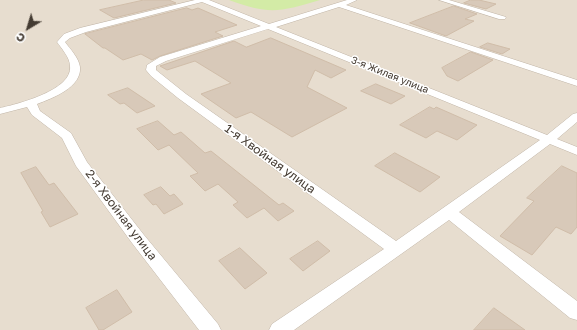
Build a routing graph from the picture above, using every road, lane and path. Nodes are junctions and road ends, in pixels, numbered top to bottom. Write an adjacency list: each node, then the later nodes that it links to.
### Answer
1 (203, 0): 6 (street, 3-я Жилая улица); 8 (street)
2 (354, 0): 4 (street)
3 (442, 0): 5 (street)
4 (340, 5): 6 (street); 7 (street)
5 (502, 17)
6 (270, 27): 11 (street, 3-я Жилая улица); 14 (street, 1-я Хвойная улица)
7 (577, 83)
8 (32, 102): 9 (street); 16 (street, 2-я Хвойная улица)
9 (0, 111)
10 (577, 116): 11 (street)
11 (549, 139): 12 (street, 3-я Жилая улица); 13 (street)
12 (577, 151)
13 (449, 212): 14 (street); 15 (street)
14 (396, 249): 17 (street)
15 (577, 312)
16 (211, 330)
17 (279, 330)

